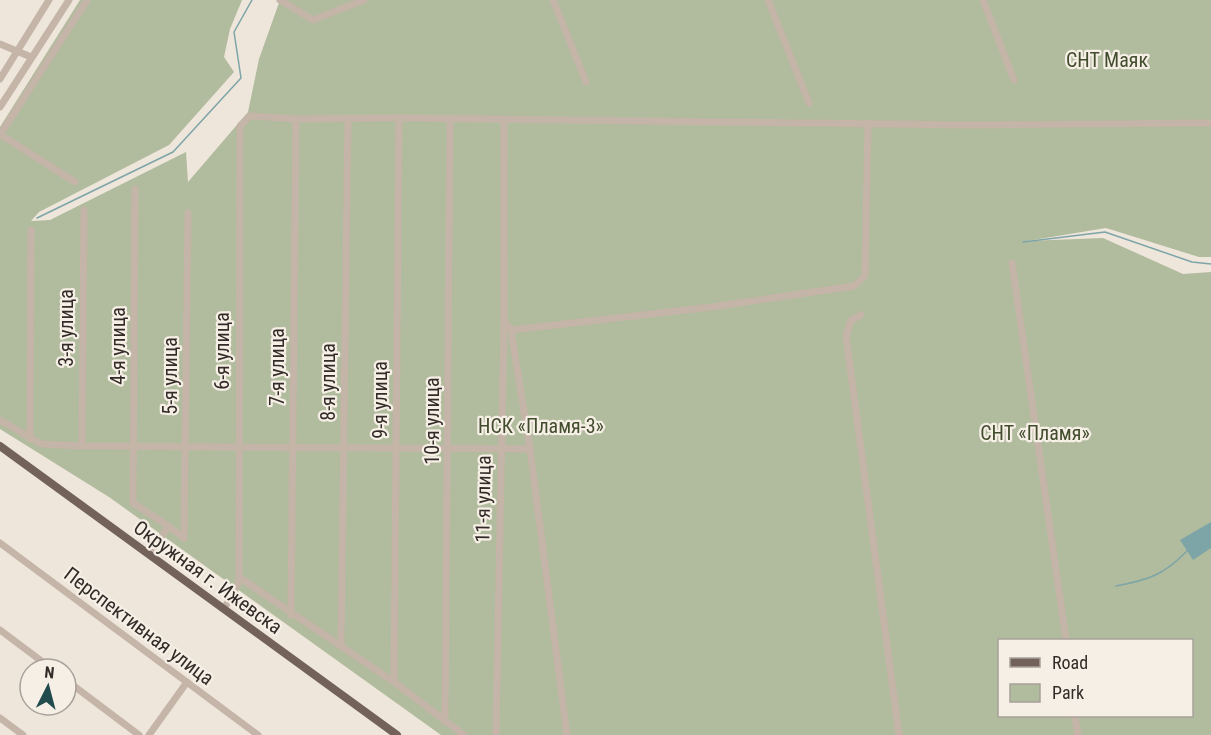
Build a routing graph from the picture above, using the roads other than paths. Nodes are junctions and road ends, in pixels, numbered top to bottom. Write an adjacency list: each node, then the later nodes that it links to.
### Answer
1 (49, 0): 10 (street)
2 (69, 0): 11 (street)
3 (87, 0): 24 (street)
4 (280, 0): 5 (street)
5 (364, 0)
6 (553, 0): 14 (street)
7 (768, 0): 16 (street)
8 (983, 0): 13 (street)
9 (0, 44): 10 (street)
10 (16, 52): 11 (street); 12 (street)
11 (31, 57): 15 (street)
12 (0, 79)
13 (1014, 80)
14 (586, 82)
15 (1, 103)
16 (809, 103)
17 (348, 118): 18 (street); 19 (street); 42 (street, 8-я улица)
18 (399, 118): 20 (street); 43 (street, 9-я улица)
19 (296, 119): 38 (street, 6-я улица); 41 (street, 7-я улица)
20 (450, 119): 21 (street); 44 (street, 10-я улица)
21 (504, 120): 22 (street); 32 (street, 11-я улица)
22 (868, 123): 23 (street); 33 (street)
23 (1211, 123)
24 (0, 135): 25 (street)
25 (75, 182)
26 (135, 189): 39 (street, 4-я улица)
27 (84, 210): 37 (street, 3-я улица)
28 (188, 213): 40 (street, 5-я улица)
29 (31, 230): 35 (street)
30 (1012, 263): 54 (street)
31 (861, 315): 71 (street)
32 (504, 321): 33 (street); 45 (street, 11-я улица)
33 (511, 330): 46 (street)
34 (0, 420): 35 (street)
35 (30, 439): 37 (street)
36 (0, 446): 49 (main road, Окружная г. Ижевска)
37 (82, 446): 39 (street)
38 (238, 447): 40 (street); 41 (street); 50 (street, 6-я улица)
39 (134, 448): 40 (street); 47 (street, 4-я улица)
40 (186, 448): 47 (street, 5-я улица)
41 (293, 448): 42 (street); 52 (street, 7-я улица)
42 (344, 448): 43 (street); 55 (street, 8-я улица)
43 (396, 448): 44 (street); 58 (street, 9-я улица)
44 (449, 449): 45 (street); 62 (street, 10-я улица)
45 (500, 449): 46 (street); 69 (street, 11-я улица)
46 (530, 449): 70 (street)
47 (168, 526): 49 (street)
48 (0, 543): 57 (street, Перспективная улица)
49 (150, 555): 51 (main road, Окружная г. Ижевска)
50 (239, 577): 51 (street); 52 (street)
51 (224, 609): 67 (main road, Окружная г. Ижевска)
52 (291, 615): 55 (street)
53 (0, 630): 56 (street)
54 (1066, 639)
55 (341, 646): 58 (street)
56 (36, 657)
57 (187, 682): 65 (street); 66 (street, Перспективная улица)
58 (394, 682): 62 (street)
59 (78, 689): 64 (street)
60 (1076, 717): 72 (street)
61 (0, 718): 63 (street)
62 (445, 722): 68 (street)
63 (23, 735)
64 (139, 735)
65 (149, 735)
66 (258, 735)
67 (397, 735)
68 (464, 735)
69 (496, 735)
70 (567, 735)
71 (899, 735)
72 (1078, 735)

